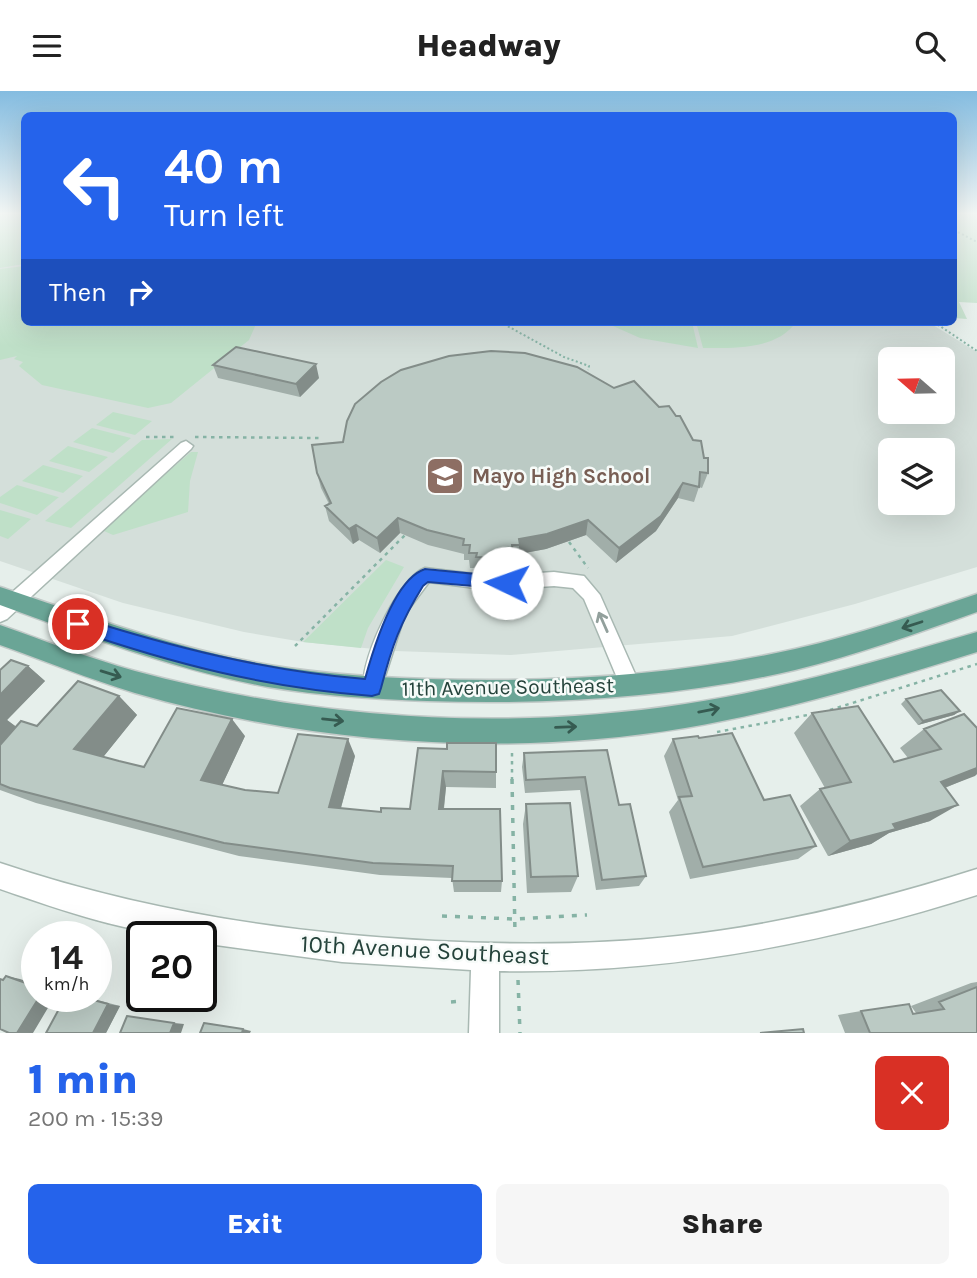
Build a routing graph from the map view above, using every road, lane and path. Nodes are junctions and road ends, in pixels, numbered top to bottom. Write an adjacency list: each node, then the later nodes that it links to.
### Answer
1 (507, 326): 4 (path)
2 (940, 326): 3 (path)
3 (977, 351)
4 (588, 370)
5 (146, 436): 7 (path)
6 (321, 438): 7 (path)
7 (184, 440): 10 (street)
8 (405, 535): 13 (path)
9 (977, 603): 14 (main road, 11th Avenue Southeast, one-way to 14)
10 (5, 604): 15 (main road, 11th Avenue Southeast)
11 (0, 635): 12 (main road, 11th Avenue Southeast, one-way to 12)
12 (977, 642)
13 (295, 646)
14 (630, 685): 15 (main road, 11th Avenue Southeast); 15 (street, one-way to 15)
15 (372, 688)
16 (511, 753): 21 (path)
17 (0, 876): 22 (street, 10th Avenue Southeast)
18 (977, 882): 22 (street, 10th Avenue Southeast)
19 (587, 915): 21 (path)
20 (442, 916): 21 (path)
21 (514, 919)
22 (485, 958): 24 (street)
23 (519, 999): 25 (path)
24 (484, 1033)
25 (520, 1033)

